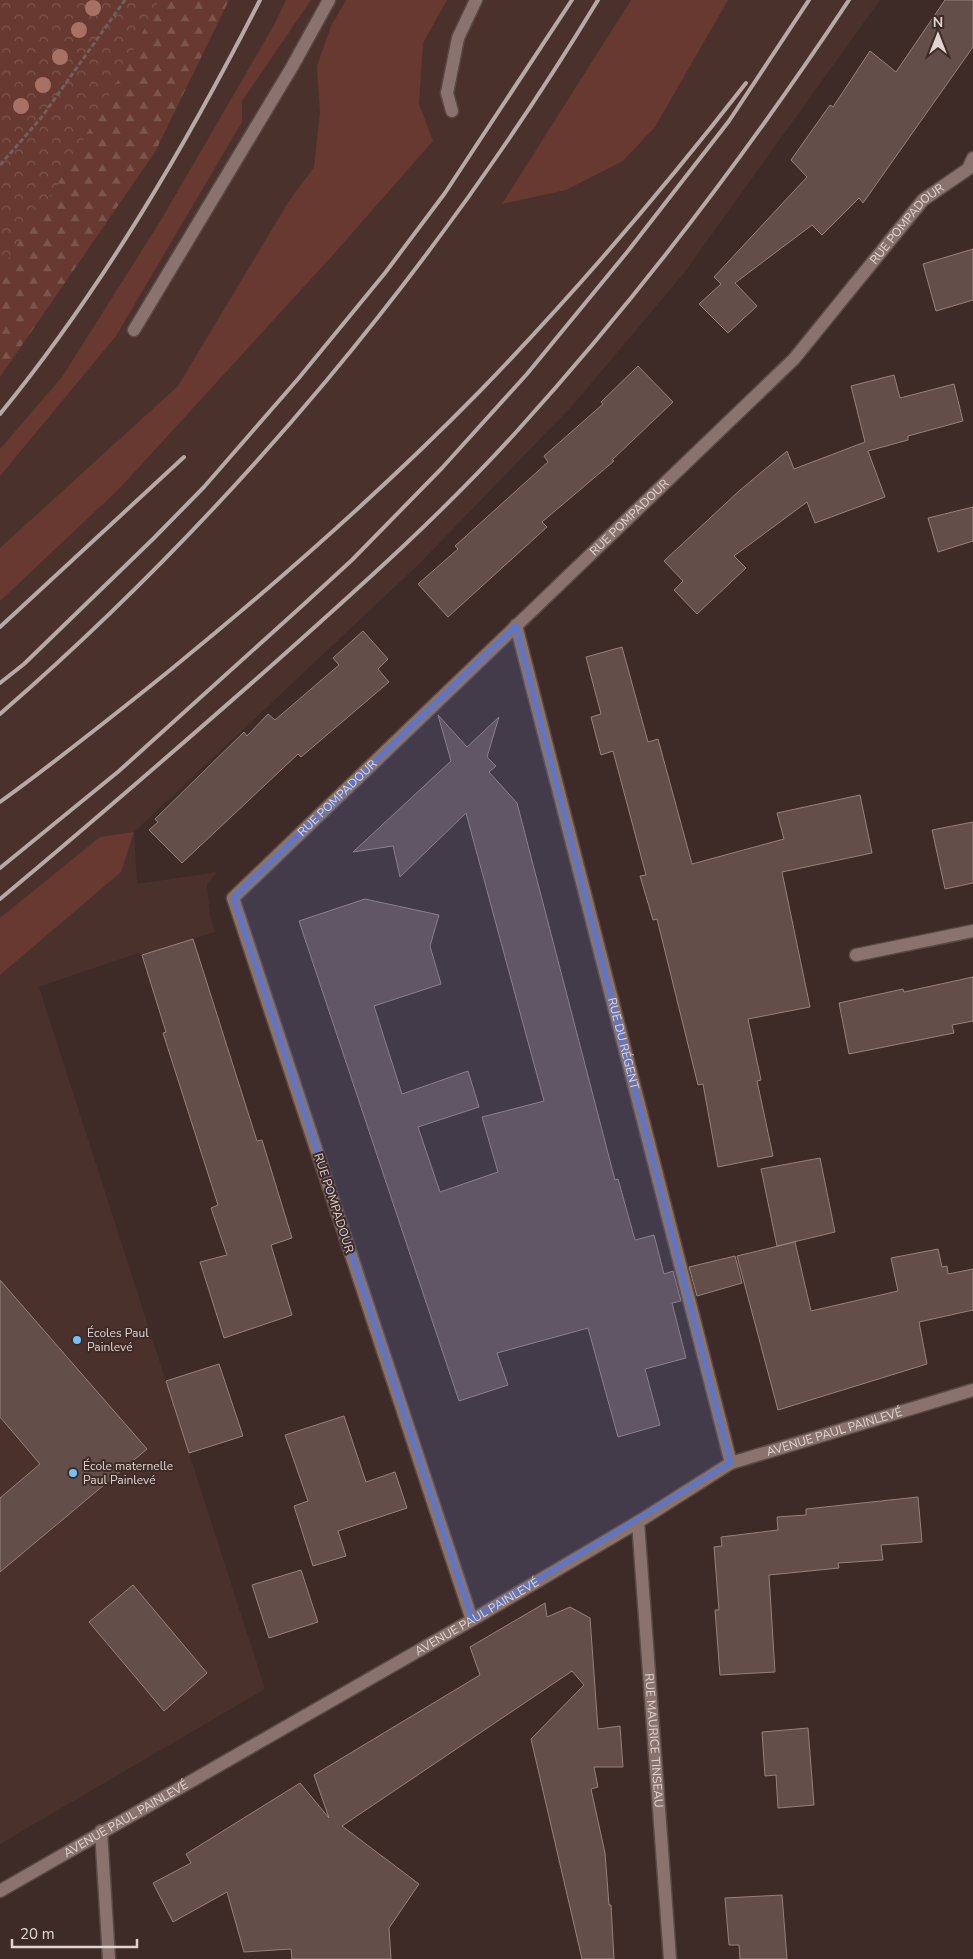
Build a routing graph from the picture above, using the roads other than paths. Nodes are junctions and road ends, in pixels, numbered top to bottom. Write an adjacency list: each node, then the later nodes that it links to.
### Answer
1 (329, 0): 5 (street)
2 (476, 0): 3 (street)
3 (452, 111)
4 (973, 158): 6 (street, RUE POMPADOUR)
5 (134, 330)
6 (516, 625): 10 (street, RUE DU RÉGENT); 12 (street, RUE POMPADOUR)
7 (973, 931): 8 (street)
8 (856, 955)
9 (973, 1390): 10 (street, AVENUE PAUL PAINLEVÉ)
10 (732, 1463): 11 (street, AVENUE PAUL PAINLEVÉ)
11 (638, 1522): 12 (street, AVENUE PAUL PAINLEVÉ); 16 (street, RUE MAURICE TINSEAU)
12 (472, 1620): 13 (street, AVENUE PAUL PAINLEVÉ)
13 (101, 1831): 14 (street, AVENUE PAUL PAINLEVÉ); 15 (street)
14 (0, 1891)
15 (109, 1959)
16 (670, 1959)

